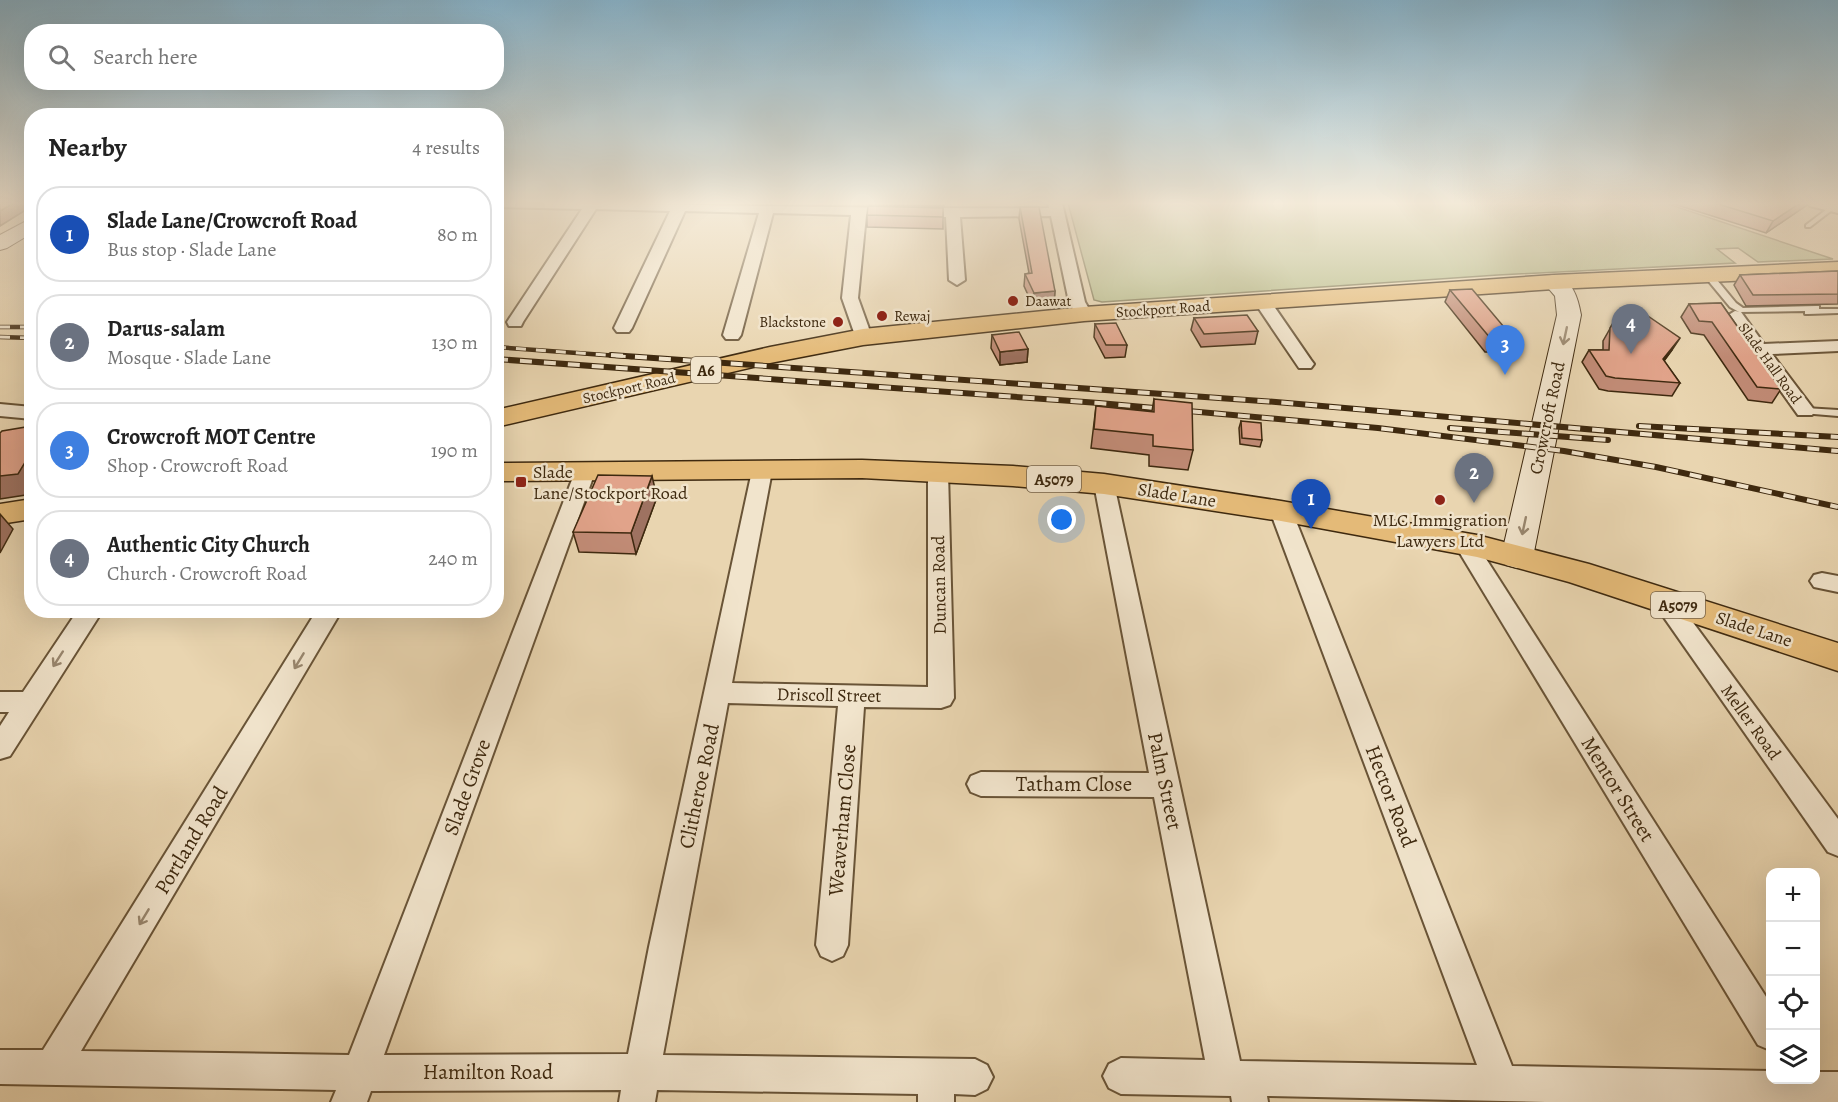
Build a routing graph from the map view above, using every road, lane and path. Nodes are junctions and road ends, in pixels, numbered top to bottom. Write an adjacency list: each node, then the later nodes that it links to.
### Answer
1 (561, 254): 16 (street)
2 (659, 254): 17 (street)
3 (758, 254): 18 (street)
4 (855, 254): 19 (street)
5 (955, 254): 9 (street)
6 (1067, 254): 14 (street)
7 (1838, 269): 8 (main road, Stockport Road / A6)
8 (1708, 276): 10 (main road, Stockport Road / A6); 12 (lane)
9 (957, 280)
10 (1554, 282): 11 (main road, Stockport Road / A6); 37 (street, Crowcroft Road, one-way to 37)
11 (1263, 303): 14 (main road, Stockport Road / A6); 22 (street)
12 (1816, 308)
13 (1838, 311): 15 (lane)
14 (1084, 314): 19 (main road, Stockport Road / A6)
15 (1736, 316): 21 (street, Slade Hall Road)
16 (515, 322)
17 (623, 328)
18 (732, 335)
19 (863, 337): 27 (main road, Stockport Road / A6)
20 (1838, 346): 21 (street)
21 (1761, 349): 24 (street, Slade Hall Road)
22 (1305, 364)
23 (0, 410): 25 (street)
24 (1805, 411): 26 (lane)
25 (24, 412)
26 (1838, 413)
27 (504, 418)
28 (762, 471): 30 (main road, Slade Lane / A5079); 31 (main road, Slade Lane / A5079); 42 (street, Clitheroe Road)
29 (504, 472): 30 (main road, Slade Lane / A5079)
30 (585, 472): 58 (street, Slade Grove)
31 (938, 472): 32 (main road, Slade Lane / A5079); 44 (street, Duncan Road)
32 (1104, 484): 34 (main road, Slade Lane / A5079); 49 (street, Palm Street)
33 (24, 510): 35 (main road)
34 (1281, 511): 36 (main road, Slade Lane / A5079); 57 (street, Hector Road)
35 (0, 514)
36 (1466, 545): 37 (main road, Slade Lane / A5079); 52 (street, Mentor Street)
37 (1517, 557): 38 (main road, Slade Lane / A5079)
38 (1664, 600): 41 (main road, Slade Lane / A5079); 50 (street, Meller Road)
39 (86, 618): 46 (street, one-way to 46)
40 (325, 618): 54 (street, Portland Road, one-way to 54)
41 (1838, 657)
42 (718, 693): 43 (street, Driscoll Street); 59 (street, Clitheroe Road)
43 (852, 696): 44 (street, Driscoll Street); 51 (street, Weaverham Close)
44 (941, 698)
45 (0, 702): 46 (street)
46 (31, 702): 47 (street)
47 (0, 748)
48 (981, 784): 49 (street, Tatham Close)
49 (1166, 785): 60 (street, Palm Street)
50 (1838, 843)
51 (832, 945)
52 (1768, 1030)
53 (0, 1067): 54 (street, Hamilton Road)
54 (51, 1069): 58 (street, Hamilton Road)
55 (1121, 1076): 60 (street)
56 (975, 1077): 62 (street, Hamilton Road)
57 (1501, 1082): 60 (street); 63 (street)
58 (354, 1087): 59 (street, Hamilton Road)
59 (640, 1087): 62 (street, Hamilton Road)
60 (1240, 1087)
61 (1815, 1087): 63 (street)
62 (936, 1090)
63 (1559, 1093)

